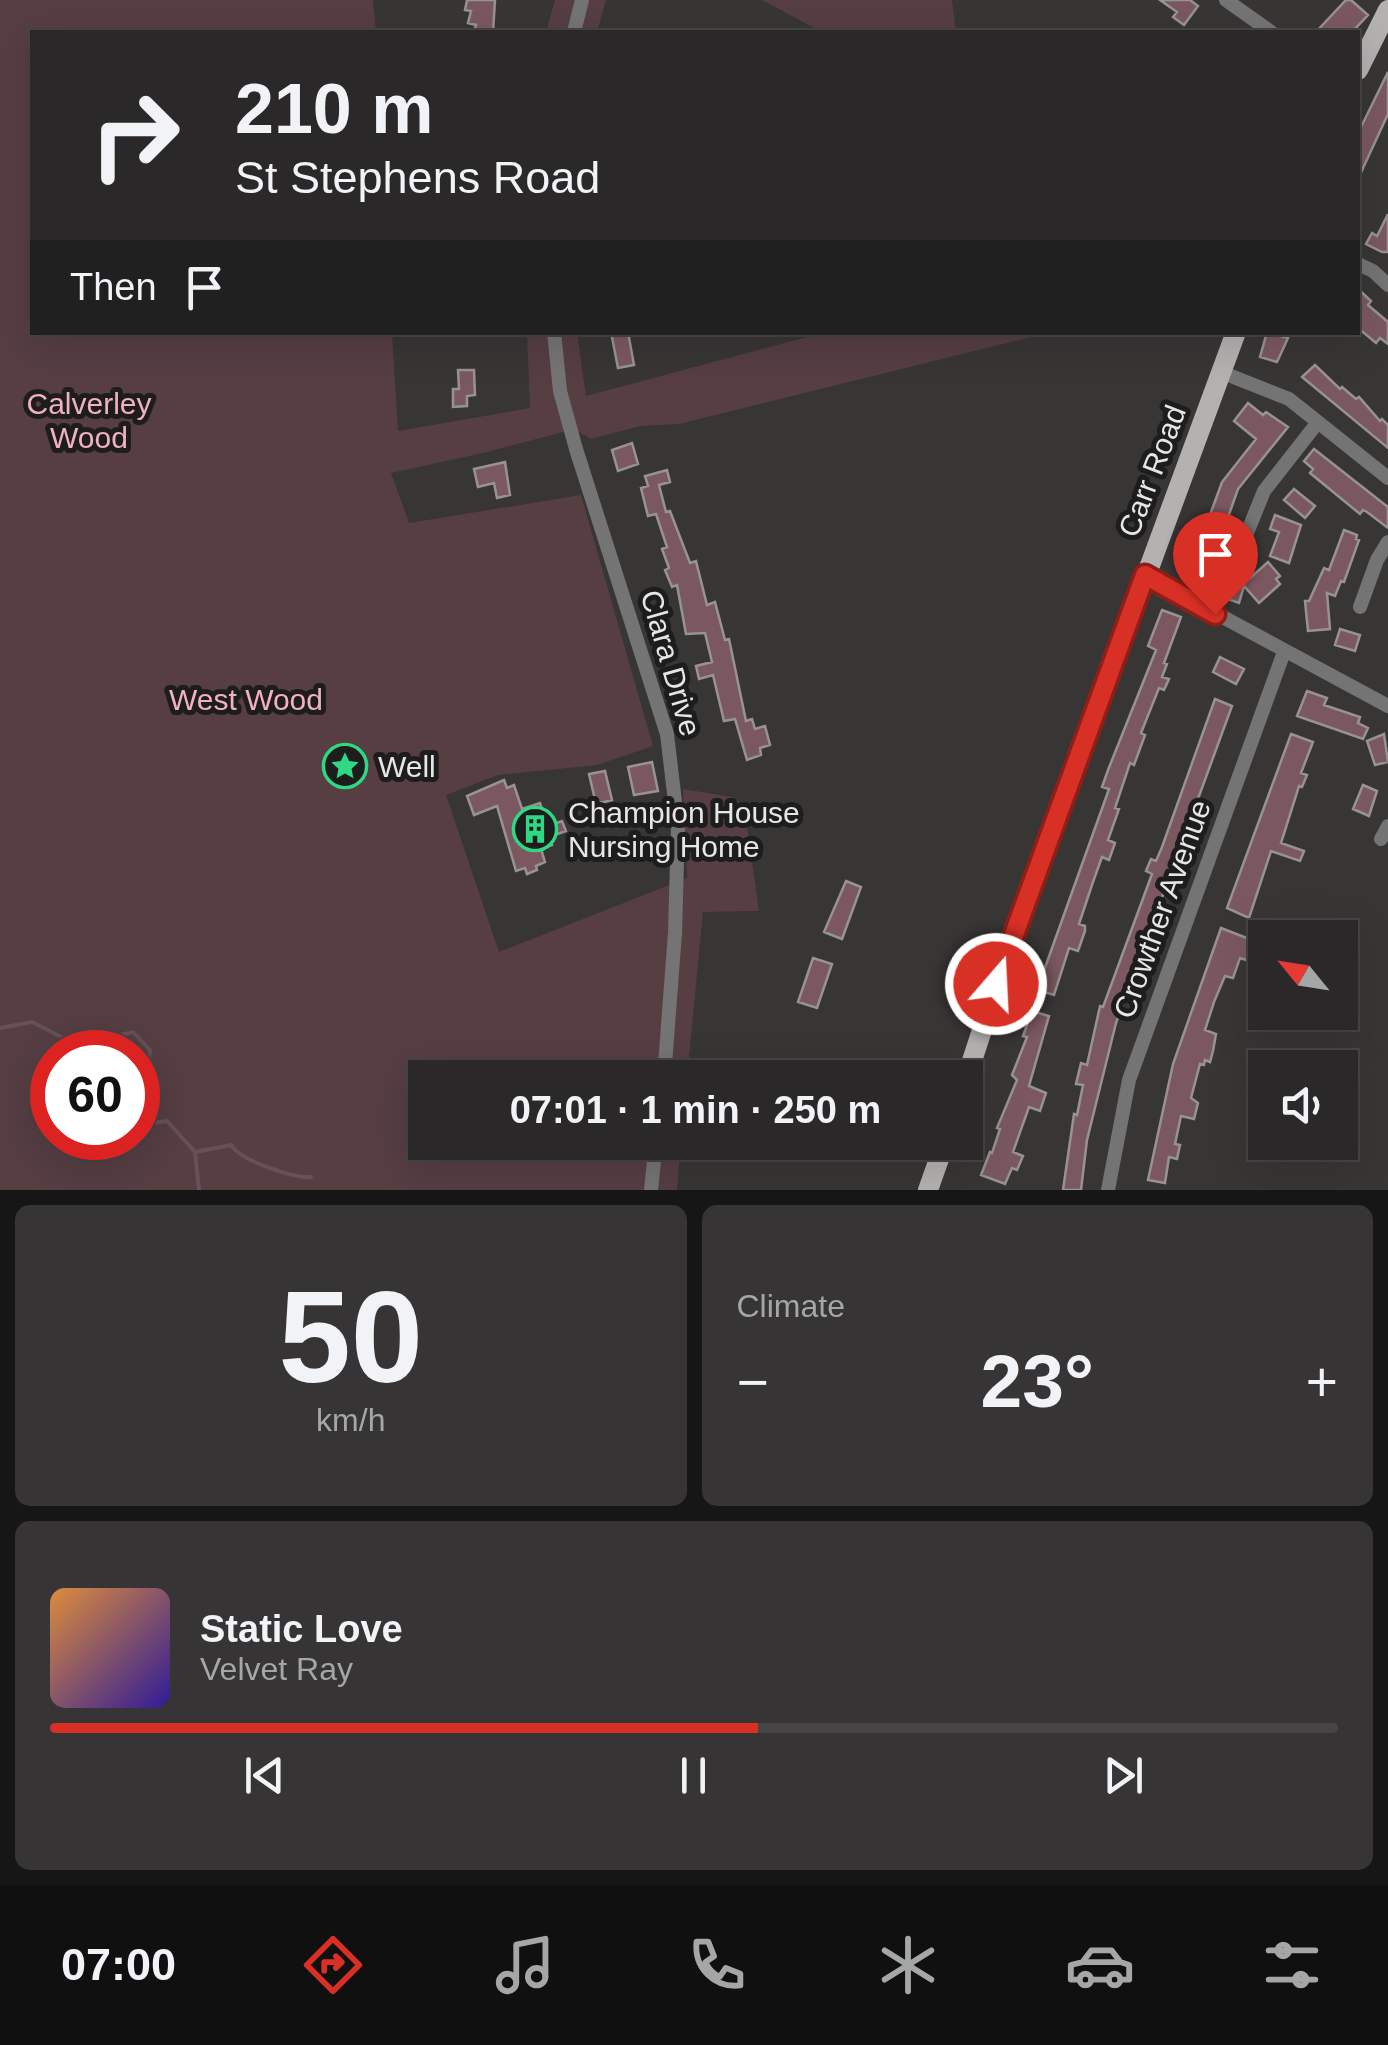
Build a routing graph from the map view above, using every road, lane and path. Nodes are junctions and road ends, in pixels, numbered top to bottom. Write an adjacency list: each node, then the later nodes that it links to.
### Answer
1 (582, 0): 4 (street)
2 (1226, 0): 5 (street)
3 (1387, 13): 6 (main road)
4 (574, 30)
5 (1268, 30)
6 (1360, 66)
7 (1360, 265): 8 (street)
8 (1388, 283)
9 (554, 335): 20 (street, Clara Drive)
10 (1235, 335): 11 (main road, Carr Road)
11 (1221, 372): 12 (street); 16 (main road, Carr Road)
12 (1318, 422): 13 (street); 15 (street)
13 (1388, 478)
14 (1388, 542): 17 (street)
15 (1243, 543)
16 (1145, 575): 18 (street); 21 (main road, Carr Road)
17 (1360, 607)
18 (1284, 652): 19 (street); 26 (street, Crowther Avenue)
19 (1388, 706)
20 (665, 1060)
21 (972, 1060)
22 (654, 1160): 24 (street)
23 (938, 1160): 25 (main road)
24 (651, 1190)
25 (928, 1190)
26 (1108, 1190)

